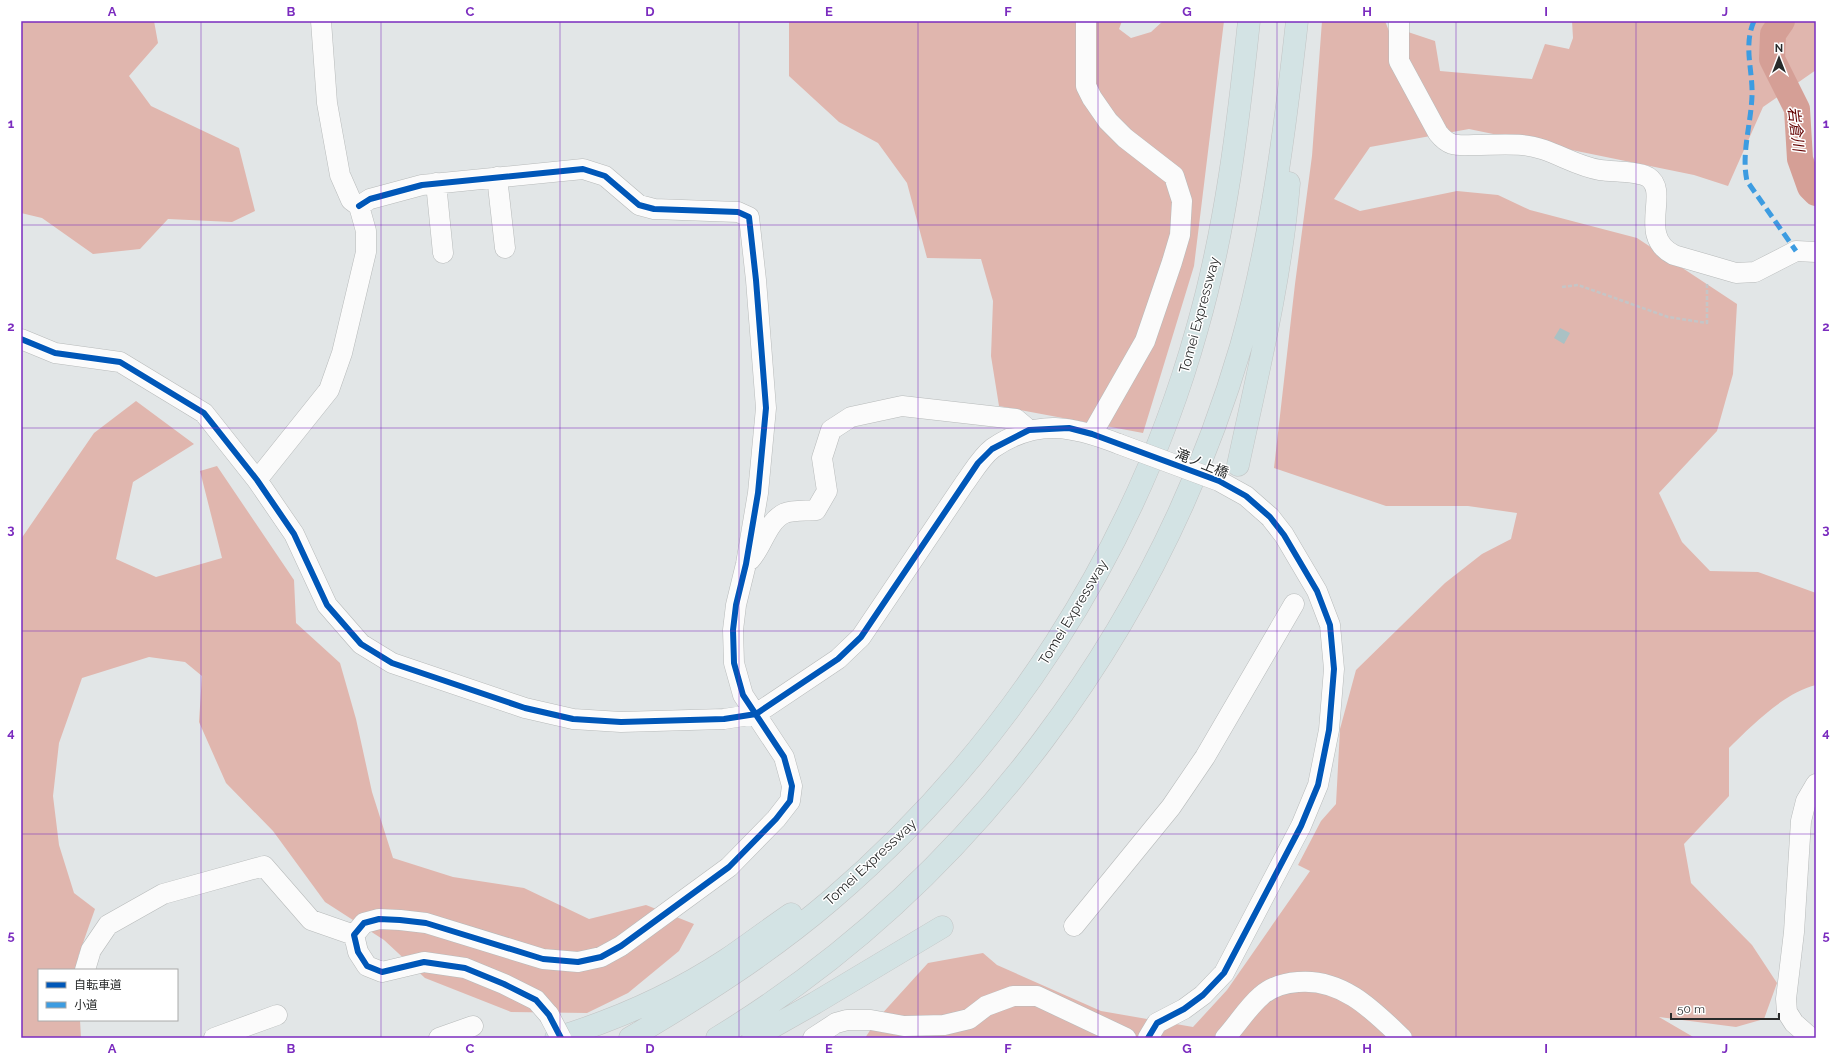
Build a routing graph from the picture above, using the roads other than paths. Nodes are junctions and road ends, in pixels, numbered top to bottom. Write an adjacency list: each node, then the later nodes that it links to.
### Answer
1 (321, 21): 9 (street)
2 (1086, 21): 15 (street)
3 (1249, 21): 20 (highway, Tomei Expressway)
4 (1297, 21): 6 (highway)
5 (1399, 21): 11 (street)
6 (1291, 84): 16 (highway); 34 (highway)
7 (497, 177): 8 (street); 10 (street); 18 (street)
8 (436, 183): 9 (street); 12 (street)
9 (359, 206): 17 (street)
10 (505, 248)
11 (1816, 252)
12 (443, 253)
13 (21, 339): 17 (street)
14 (1029, 430): 15 (street, 滝ノ上橋); 18 (street); 21 (street)
15 (1092, 434): 38 (street, 滝ノ上橋, bridge)
16 (1238, 465)
17 (257, 480): 21 (street)
18 (746, 564): 21 (street)
19 (1294, 604): 23 (street)
20 (1059, 638): 31 (highway); 33 (highway, Tomei Expressway)
21 (756, 714): 25 (street)
22 (1816, 784): 41 (street)
23 (1074, 926)
24 (942, 927): 35 (highway)
25 (354, 935): 26 (street); 32 (street, bridge)
26 (86, 969)
27 (277, 1015): 29 (street)
28 (473, 1026): 30 (street)
29 (214, 1038)
30 (439, 1038)
31 (556, 1038)
32 (561, 1038)
33 (630, 1038)
34 (717, 1038)
35 (753, 1038)
36 (813, 1038): 37 (street)
37 (1126, 1038)
38 (1148, 1038)
39 (1225, 1038): 40 (street)
40 (1402, 1038)
41 (1811, 1038)

